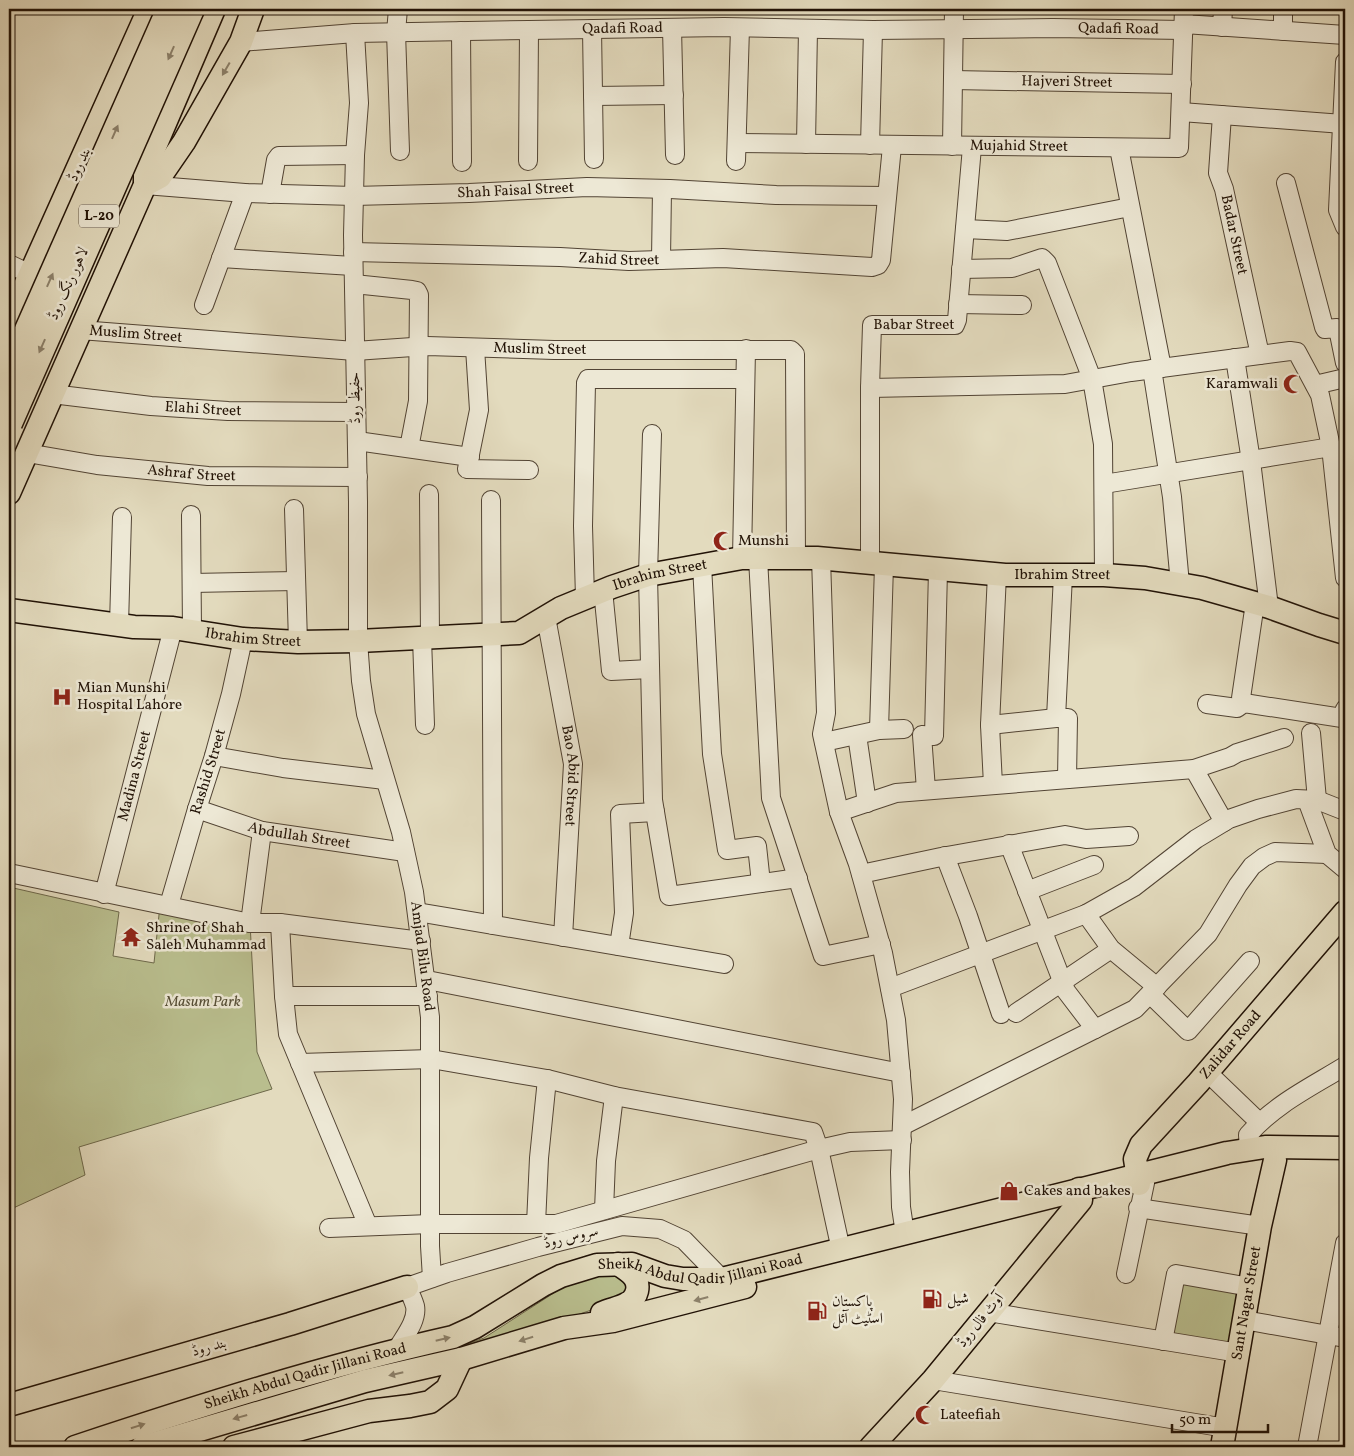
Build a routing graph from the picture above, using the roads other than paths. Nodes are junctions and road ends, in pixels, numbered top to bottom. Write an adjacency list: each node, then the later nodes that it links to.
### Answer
1 (149, 9): 54 (main road, بند روڈ)
2 (170, 9): 79 (highway, لاہور رنگ روڈ / L-20, one-way to 2, bridge)
3 (191, 9): 87 (highway, لاہور رنگ روڈ / L-20, one-way to 87, bridge)
4 (214, 9): 48 (main road)
5 (398, 9): 21 (street)
6 (954, 9): 16 (street)
7 (1223, 9): 11 (street)
8 (1283, 9): 20 (street)
9 (255, 10): 24 (main road)
10 (1184, 21): 11 (street, Qadafi Road); 16 (street, Qadafi Road); 27 (street, Mujahid Street)
11 (1222, 27): 20 (street, Qadafi Road)
12 (672, 28): 13 (street, Qadafi Road); 14 (street, Qadafi Road); 28 (street)
13 (740, 28): 15 (street, Qadafi Road); 33 (street)
14 (592, 29): 17 (street, Qadafi Road); 29 (street)
15 (808, 29): 18 (street, Qadafi Road); 34 (street)
16 (954, 29): 18 (street, Qadafi Road); 26 (street)
17 (529, 30): 19 (street, Qadafi Road); 44 (street)
18 (873, 30): 35 (street)
19 (461, 31): 21 (street, Qadafi Road); 46 (street)
20 (1283, 31): 23 (street, Qadafi Road)
21 (396, 32): 22 (street, Qadafi Road); 40 (street)
22 (355, 33): 24 (street, Qadafi Road); 41 (street, حفیظ روڈ)
23 (1345, 35)
24 (241, 42): 48 (main road, one-way to 48)
25 (1345, 62): 32 (street)
26 (953, 80): 27 (street, Hajveri Street); 37 (street)
27 (1182, 84): 30 (street, Mujahid Street)
28 (674, 95): 29 (street); 42 (street)
29 (593, 96): 43 (street)
30 (1181, 112): 31 (street); 39 (street, Mujahid Street)
31 (1222, 115): 32 (street); 76 (street, Badar Street)
32 (1343, 124): 56 (street)
33 (737, 144): 34 (street, Mujahid Street); 45 (street)
34 (806, 144): 35 (street, Mujahid Street)
35 (870, 146): 36 (street, Mujahid Street)
36 (892, 146): 37 (street, Mujahid Street); 53 (street)
37 (952, 146): 38 (street, Mujahid Street)
38 (972, 147): 39 (street, Mujahid Street); 57 (street, Babar Street)
39 (1119, 148): 55 (street)
40 (400, 151)
41 (355, 155): 51 (street); 52 (street, حفیظ روڈ)
42 (674, 155)
43 (594, 159)
44 (528, 161)
45 (736, 161)
46 (462, 162)
47 (1286, 183): 75 (street)
48 (145, 185): 50 (street, Shah Faisal Street); 58 (main road)
49 (662, 189): 52 (street, Shah Faisal Street); 53 (street, Shah Faisal Street); 61 (street)
50 (245, 193): 51 (street, Shah Faisal Street); 59 (street)
51 (270, 194): 52 (street, Shah Faisal Street)
52 (354, 196): 60 (street, حفیظ روڈ)
53 (887, 196): 61 (street, Zahid Street)
54 (62, 205): 58 (street); 64 (main road, بند روڈ)
55 (1130, 206): 57 (street); 78 (street)
56 (1345, 227)
57 (965, 228): 63 (street, Babar Street)
58 (124, 234): 70 (main road)
59 (221, 258): 60 (street, Zahid Street); 68 (street)
60 (353, 259): 61 (street, Zahid Street); 65 (street, حفیظ روڈ)
61 (661, 260)
62 (9, 264): 64 (street)
63 (961, 269): 66 (street, Babar Street); 82 (street)
64 (30, 274): 69 (main road, بند روڈ)
65 (354, 284): 71 (street); 74 (street, حفیظ روڈ)
66 (958, 304): 67 (street); 84 (street, Babar Street)
67 (1022, 305)
68 (204, 306)
69 (9, 321)
70 (80, 330): 74 (street, Muslim Street); 85 (main road)
71 (420, 346): 72 (street, Muslim Street); 74 (street, Muslim Street); 91 (street)
72 (475, 348): 73 (street, Muslim Street); 93 (street)
73 (746, 349): 81 (street); 106 (street, Muslim Street)
74 (355, 351): 86 (street, حفیظ روڈ)
75 (1344, 352)
76 (1260, 355): 77 (street); 83 (street)
77 (1235, 358): 78 (street); 94 (street)
78 (1157, 368): 82 (street); 96 (street)
79 (9, 373)
80 (1345, 378): 83 (street)
81 (745, 379): 105 (street); 119 (street)
82 (1092, 379): 84 (street); 98 (street)
83 (1315, 385): 90 (street)
84 (870, 388): 108 (street, Babar Street)
85 (52, 394): 86 (street, Elahi Street); 92 (main road)
86 (356, 412): 89 (street, حفیظ روڈ)
87 (9, 423)
88 (652, 434): 112 (street)
89 (357, 441): 91 (street); 97 (street, حفیظ روڈ)
90 (1330, 447): 94 (street); 115 (street)
91 (409, 448): 93 (street)
92 (27, 453): 97 (street, Ashraf Street); 99 (main road)
93 (470, 457): 95 (street)
94 (1251, 461): 96 (street); 120 (street)
95 (530, 470)
96 (1168, 474): 98 (street); 118 (street)
97 (358, 476): 129 (street, حفیظ روڈ)
98 (1104, 484): 114 (street)
99 (9, 494)
100 (430, 494): 128 (street)
101 (492, 500): 126 (street)
102 (294, 509): 116 (street)
103 (191, 516): 117 (street, Madina Street)
104 (122, 517): 123 (street)
105 (750, 558): 106 (main road, Ibrahim Street); 109 (main road, Ibrahim Street); 167 (street)
106 (796, 558): 107 (main road, Ibrahim Street)
107 (821, 558): 108 (main road, Ibrahim Street); 143 (street)
108 (876, 564): 110 (main road, Ibrahim Street); 139 (street, Babar Street)
109 (702, 565): 112 (main road, Ibrahim Street); 168 (street)
110 (938, 570): 111 (main road, Ibrahim Street); 149 (street)
111 (997, 574): 113 (main road, Ibrahim Street); 137 (street)
112 (648, 575): 119 (main road, Ibrahim Street); 131 (street)
113 (1063, 575): 114 (main road, Ibrahim Street); 135 (street)
114 (1104, 576): 118 (main road, Ibrahim Street)
115 (1345, 578)
116 (296, 581): 117 (street); 130 (street)
117 (192, 583): 124 (street, Madina Street)
118 (1180, 584): 120 (main road, Ibrahim Street)
119 (594, 594): 122 (main road, Ibrahim Street); 131 (street)
120 (1262, 605): 125 (main road, Ibrahim Street); 132 (street)
121 (9, 610): 123 (main road, Ibrahim Street)
122 (546, 617): 126 (main road, Ibrahim Street); 179 (street, Bao Abid Street)
123 (118, 625): 124 (main road, Ibrahim Street)
124 (183, 630): 127 (main road, Ibrahim Street); 170 (street, Madina Street)
125 (1345, 633)
126 (493, 635): 128 (main road, Ibrahim Street); 177 (street)
127 (243, 638): 130 (main road, Ibrahim Street); 144 (street, Rashid Street)
128 (426, 638): 129 (main road, Ibrahim Street); 136 (street)
129 (358, 641): 130 (main road, Ibrahim Street); 147 (street, Amjad Bilu Road)
130 (298, 642)
131 (650, 669): 154 (street)
132 (1244, 703): 133 (street); 134 (street)
133 (1207, 704)
134 (1345, 709)
135 (1056, 718): 137 (street); 146 (street)
136 (425, 725)
137 (990, 725): 148 (street)
138 (904, 729): 139 (street)
139 (879, 730): 141 (street)
140 (1311, 733): 150 (street)
141 (856, 735): 143 (street); 151 (street)
142 (1284, 738): 145 (street)
143 (824, 742): 155 (street)
144 (214, 756): 147 (street); 152 (street, Rashid Street)
145 (1194, 770): 146 (street); 156 (street)
146 (1067, 779): 148 (street)
147 (385, 780): 160 (street, Amjad Bilu Road)
148 (993, 785): 149 (street)
149 (926, 790): 151 (street)
150 (1312, 800): 153 (street); 156 (street); 161 (street)
151 (866, 803): 155 (street)
152 (197, 808): 157 (street, Abdullah Street); 171 (street, Rashid Street)
153 (1345, 811)
154 (655, 812): 168 (street); 182 (street)
155 (839, 812): 166 (street)
156 (1224, 822): 173 (street)
157 (262, 831): 160 (street, Abdullah Street); 174 (street)
158 (1129, 836): 159 (street)
159 (1009, 844): 162 (street); 169 (street)
160 (405, 852): 172 (street, Amjad Bilu Road)
161 (1327, 854): 164 (street); 190 (street)
162 (945, 856): 166 (street); 184 (street)
163 (1094, 865): 169 (street)
164 (1345, 869)
165 (9, 874): 170 (street)
166 (861, 874): 181 (street)
167 (798, 878): 168 (street); 181 (street)
168 (762, 883)
169 (1027, 891): 178 (street)
170 (104, 894): 171 (street)
171 (169, 905): 174 (street)
172 (417, 912): 177 (street); 180 (street, Amjad Bilu Road)
173 (1086, 914): 178 (street); 183 (street)
174 (250, 923): 175 (street)
175 (280, 923): 180 (street); 191 (street)
176 (1341, 924): 196 (main road, Zalidar Road)
177 (493, 925): 179 (street)
178 (1042, 930): 184 (street); 187 (street)
179 (563, 937): 182 (street)
180 (421, 941): 188 (street, Amjad Bilu Road)
181 (881, 944): 189 (street)
182 (619, 946): 186 (street)
183 (1111, 949): 187 (street); 190 (street)
184 (981, 953): 187 (street); 189 (street)
185 (1250, 961): 190 (street)
186 (724, 964)
187 (1063, 983): 192 (street)
188 (427, 988): 191 (street); 193 (street, Amjad Bilu Road); 197 (street)
189 (890, 988): 197 (street)
190 (1153, 990): 192 (street)
191 (284, 996): 194 (street)
192 (1095, 1029): 201 (street)
193 (430, 1059): 194 (street); 198 (street); 211 (street, Amjad Bilu Road)
194 (300, 1063): 213 (street)
195 (1345, 1066): 200 (street)
196 (1207, 1072): 200 (street); 207 (main road, Zalidar Road)
197 (901, 1073): 201 (street)
198 (547, 1079): 199 (street); 212 (street)
199 (614, 1096): 203 (street); 210 (street)
200 (1259, 1122): 204 (street)
201 (902, 1133): 203 (street); 216 (street)
202 (1345, 1148): 204 (main road, Sheikh Abdul Qadir Jillani Road)
203 (819, 1149): 210 (street); 218 (street)
204 (1249, 1149): 207 (main road, Sheikh Abdul Qadir Jillani Road)
205 (1275, 1160): 206 (main road, Sheikh Abdul Qadir Jillani Road); 207 (main road, Sheikh Abdul Qadir Jillani Road); 214 (main road, Sant Nagar Street)
206 (1345, 1161)
207 (1140, 1181): 208 (main road, Sheikh Abdul Qadir Jillani Road); 209 (street)
208 (1080, 1194): 216 (main road, Sheikh Abdul Qadir Jillani Road); 225 (main road, آوٹ فال روڈ); 227 (main road, Sheikh Abdul Qadir Jillani Road, one-way to 227)
209 (1138, 1208): 214 (street); 220 (street)
210 (604, 1210): 212 (street)
211 (430, 1224): 212 (street); 213 (street); 221 (street, Amjad Bilu Road)
212 (536, 1224)
213 (368, 1226): 215 (street)
214 (1260, 1226): 224 (main road, Sant Nagar Street)
215 (329, 1228)
216 (905, 1234): 218 (main road, Sheikh Abdul Qadir Jillani Road)
217 (1345, 1243): 228 (street)
218 (841, 1250): 222 (main road, Sheikh Abdul Qadir Jillani Road)
219 (618, 1264): 222 (main road, Sheikh Abdul Qadir Jillani Road); 227 (main road); 231 (main road, Sheikh Abdul Qadir Jillani Road, one-way to 219)
220 (1126, 1274)
221 (432, 1278): 222 (street, سروس روڈ); 223 (street, سروس روڈ)
222 (722, 1279)
223 (407, 1287): 231 (street); 235 (main road, بند روڈ)
224 (1250, 1287): 226 (main road, Sant Nagar Street); 230 (street)
225 (988, 1312): 230 (street); 234 (main road, آوٹ فال روڈ)
226 (1244, 1320): 228 (street); 232 (main road, Sant Nagar Street)
227 (564, 1328): 233 (main road, Sheikh Abdul Qadir Jillani Road, one-way to 233)
228 (1327, 1335): 229 (street); 241 (street)
229 (1345, 1338)
230 (1163, 1340): 232 (street)
231 (396, 1351): 237 (main road, Sheikh Abdul Qadir Jillani Road, one-way to 231)
232 (1239, 1353): 236 (main road, Sant Nagar Street)
233 (460, 1359): 238 (main road, Sheikh Abdul Qadir Jillani Road, one-way to 238); 239 (main road)
234 (933, 1380): 236 (street); 240 (main road, آوٹ فال روڈ)
235 (9, 1405)
236 (1224, 1437)
237 (75, 1447)
238 (142, 1447)
239 (234, 1447)
240 (871, 1447)
241 (1307, 1447)

